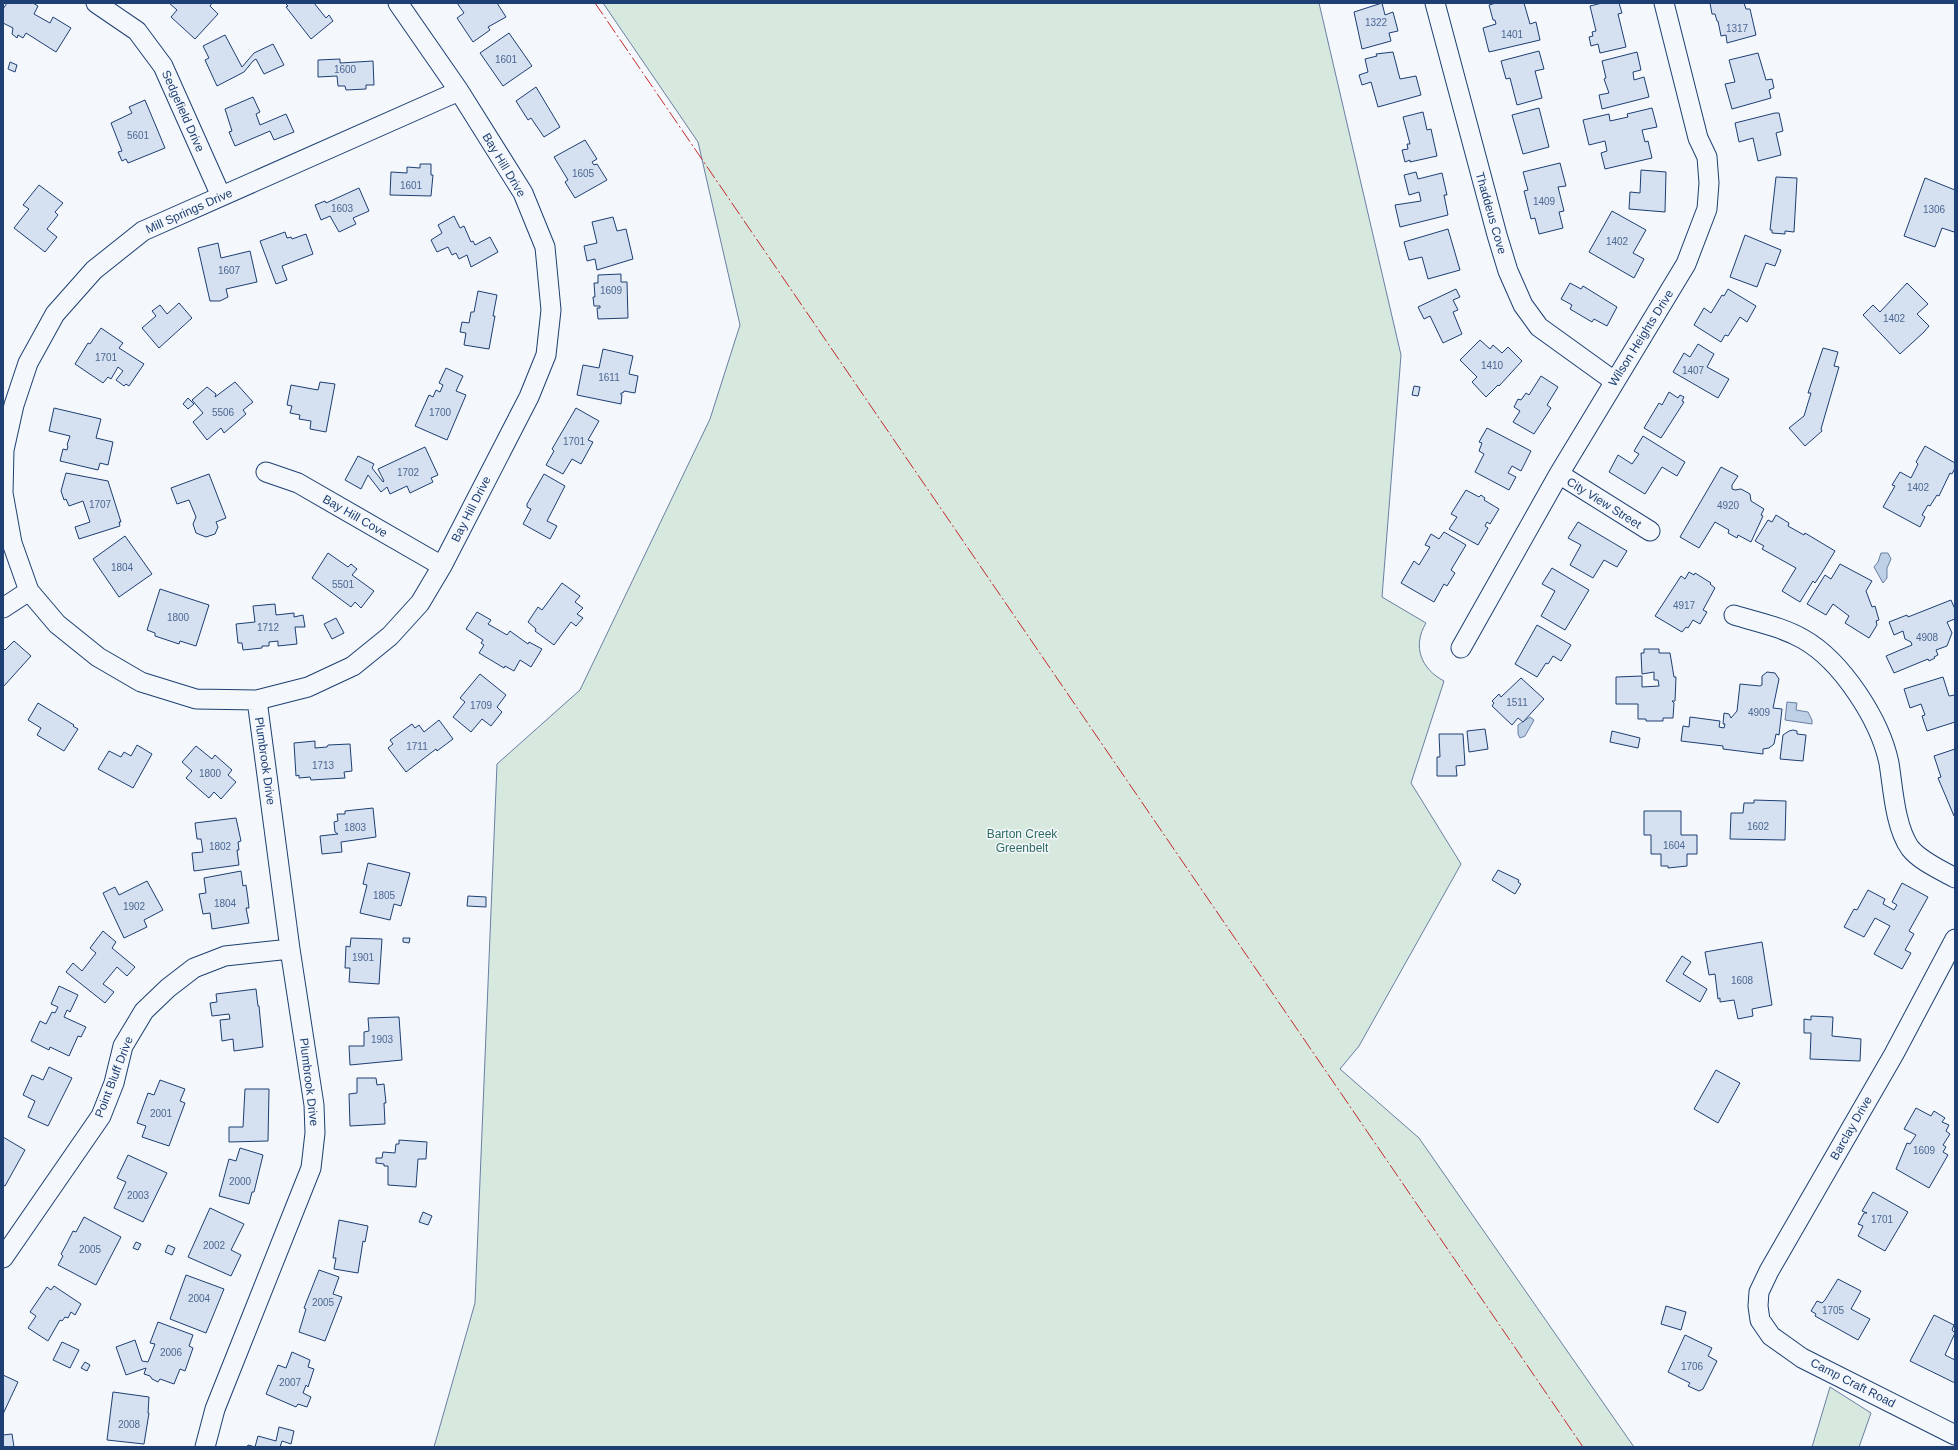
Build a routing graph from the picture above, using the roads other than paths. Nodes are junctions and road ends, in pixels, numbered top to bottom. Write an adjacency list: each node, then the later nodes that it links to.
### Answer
1 (96, 3): 6 (street, Sedgefield Drive)
2 (398, 3): 5 (street, Bay Hill Drive)
3 (1435, 3): 7 (street, Thaddeus Cove)
4 (1664, 3): 7 (street, Wilson Heights Drive)
5 (459, 91): 6 (street, Mill Springs Drive); 11 (street, Bay Hill Drive)
6 (221, 196): 12 (street, Mill Springs Drive)
7 (1614, 381): 9 (street, Wilson Heights Drive)
8 (266, 472): 11 (street, Bay Hill Cove)
9 (1559, 474): 10 (street, City View Street); 15 (street, Wilson Heights Drive)
10 (1650, 531)
11 (442, 566): 16 (street, Bay Hill Drive)
12 (29, 591): 13 (street); 16 (street, Bay Hill Drive)
13 (3, 608)
14 (1734, 615): 17 (street)
15 (1461, 648)
16 (257, 700): 19 (street, Plumbrook Drive)
17 (1955, 878)
18 (1955, 939): 21 (street, Barclay Drive)
19 (290, 949): 20 (street, Point Bluff Drive); 23 (street, Plumbrook Drive)
20 (3, 1258)
21 (1760, 1320): 22 (street, Camp Craft Road)
22 (1955, 1435)
23 (205, 1447)

